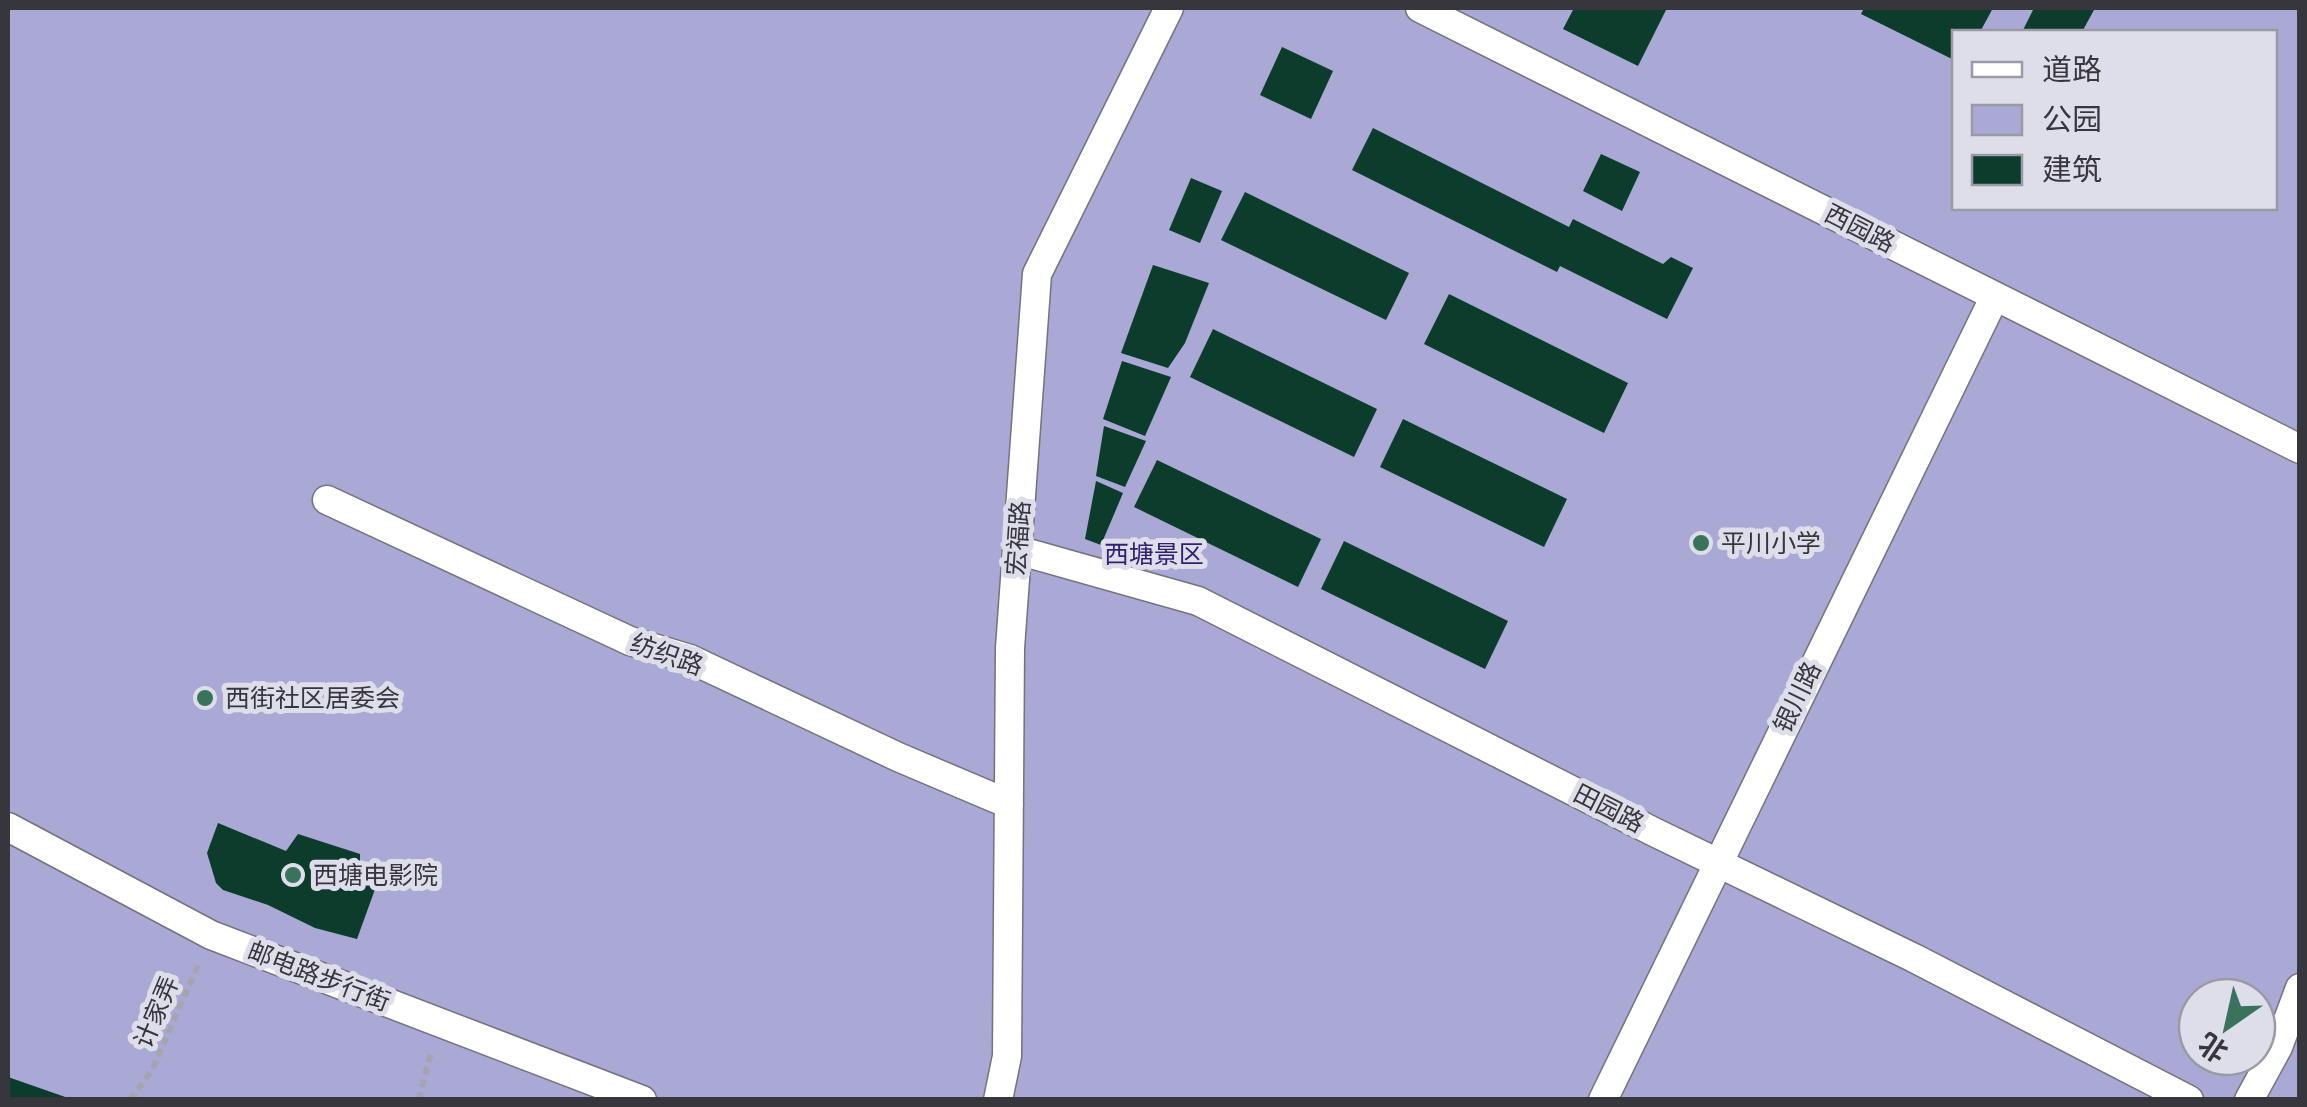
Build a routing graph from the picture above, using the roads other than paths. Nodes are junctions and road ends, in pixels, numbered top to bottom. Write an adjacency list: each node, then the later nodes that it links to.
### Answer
1 (1169, 8): 6 (street, 宏福路)
2 (1420, 8): 3 (street, 西园路)
3 (1995, 296): 4 (street, 西园路); 9 (street, 银川路)
4 (2300, 449)
5 (327, 500): 7 (street, 纺织路)
6 (1017, 550): 7 (street, 宏福路); 9 (street, 田园路)
7 (1009, 804): 12 (street, 宏福路)
8 (8, 827): 11 (street, 邮电路步行街)
9 (1717, 862): 13 (street, 银川路); 14 (street, 田园路)
10 (2300, 988): 15 (street)
11 (642, 1100)
12 (998, 1100)
13 (1603, 1100)
14 (2189, 1100)
15 (2249, 1100)

